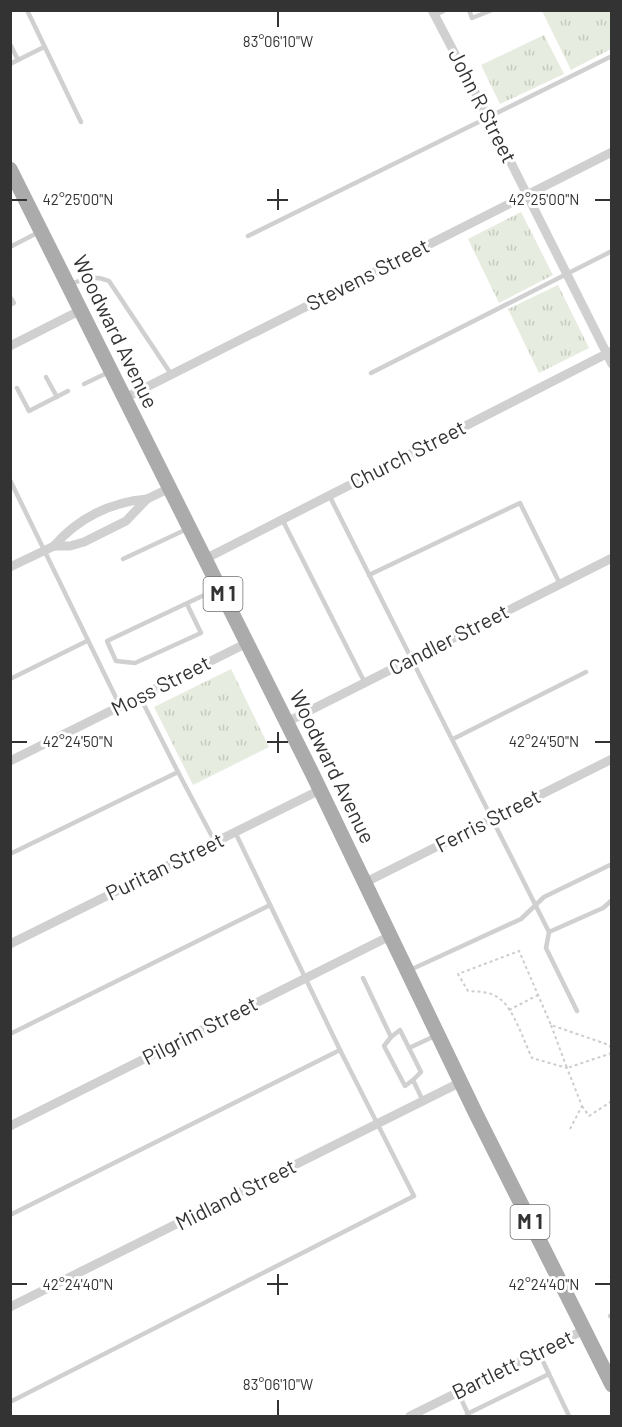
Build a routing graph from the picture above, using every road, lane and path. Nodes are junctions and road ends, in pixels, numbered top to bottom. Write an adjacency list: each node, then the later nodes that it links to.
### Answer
1 (27, 10): 7 (lane)
2 (446, 10): 5 (lane)
3 (469, 10): 4 (lane)
4 (492, 10)
5 (433, 13): 11 (street, John R Street)
6 (10, 44): 9 (lane)
7 (45, 46): 9 (lane); 12 (lane)
8 (612, 56): 11 (lane)
9 (18, 60): 10 (lane)
10 (10, 64)
11 (488, 117): 15 (street, John R Street); 17 (lane)
12 (81, 122)
13 (612, 152): 15 (street, Stevens Street)
14 (12, 178): 16 (main road, Woodward Avenue / M 1)
15 (527, 195): 20 (street, John R Street); 30 (street, Stevens Street)
16 (41, 231): 18 (lane); 21 (main road, Woodward Avenue / M 1)
17 (248, 236)
18 (10, 247)
19 (612, 251): 20 (lane)
20 (567, 274): 26 (street, John R Street); 29 (lane)
21 (68, 285): 24 (main road, Woodward Avenue / M 1); 30 (lane)
22 (10, 297): 23 (lane)
23 (10, 305)
24 (81, 310): 25 (street); 28 (main road, Woodward Avenue / M 1)
25 (10, 346)
26 (609, 352): 27 (street, John R Street); 39 (street, Church Street)
27 (612, 364)
28 (112, 371): 32 (lane); 36 (main road, Woodward Avenue / M 1)
29 (371, 372)
30 (171, 374): 36 (street, Stevens Street)
31 (46, 377): 35 (lane)
32 (84, 384)
33 (17, 388): 35 (lane)
34 (68, 392): 35 (lane)
35 (57, 398)
36 (125, 398): 38 (main road, Woodward Avenue / M 1)
37 (10, 480): 43 (lane)
38 (170, 488): 40 (street); 42 (main road, Woodward Avenue / M 1)
39 (329, 495): 41 (street, Church Street); 48 (lane)
40 (147, 499): 43 (street); 43 (street)
41 (282, 519): 46 (street, Church Street); 57 (lane)
42 (190, 528): 45 (lane); 46 (main road, Woodward Avenue / M 1)
43 (49, 548): 47 (street); 52 (lane)
44 (612, 558): 49 (street, Candler Street)
45 (123, 559)
46 (205, 559): 50 (main road, Woodward Avenue / M 1)
47 (10, 567)
48 (369, 574): 49 (lane); 54 (lane)
49 (560, 584): 54 (street, Candler Street)
50 (220, 588): 51 (lane); 53 (main road, Woodward Avenue / M 1)
51 (187, 604): 51 (lane)
52 (87, 641): 56 (lane); 59 (lane)
53 (248, 643): 58 (street, Moss Street); 60 (main road, Woodward Avenue / M 1)
54 (412, 659): 57 (street, Candler Street); 61 (lane)
55 (586, 672): 61 (lane)
56 (10, 679)
57 (365, 683): 60 (street, Candler Street)
58 (140, 697): 59 (street, Moss Street); 64 (lane)
59 (120, 706): 63 (street, Moss Street)
60 (287, 722): 65 (main road, Woodward Avenue / M 1)
61 (453, 739): 66 (lane)
62 (612, 759): 66 (street, Ferris Street)
63 (10, 761)
64 (178, 772): 68 (lane); 69 (lane)
65 (320, 790): 67 (street, Puritan Street); 71 (main road, Woodward Avenue / M 1)
66 (494, 818): 71 (street, Ferris Street); 73 (lane)
67 (235, 832): 68 (street, Puritan Street); 74 (lane)
68 (215, 842): 77 (street, Puritan Street)
69 (10, 854)
70 (612, 864): 73 (lane)
71 (364, 883): 76 (main road, Woodward Avenue / M 1)
72 (612, 900): 75 (lane)
73 (535, 904): 75 (lane); 78 (lane)
74 (270, 905): 79 (lane); 85 (lane)
75 (549, 932): 83 (lane)
76 (390, 936): 78 (main road, Woodward Avenue / M 1); 79 (street, Pilgrim Street)
77 (10, 944)
78 (408, 971): 86 (main road, Woodward Avenue / M 1)
79 (306, 978): 89 (lane); 98 (street, Pilgrim Street)
80 (363, 978): 87 (lane)
81 (538, 995): 82 (path); 82 (path); 84 (path)
82 (509, 1010): 91 (path)
83 (577, 1011)
84 (551, 1025): 90 (path); 91 (path)
85 (10, 1034)
86 (439, 1034): 88 (lane); 93 (main road, Woodward Avenue / M 1)
87 (391, 1036): 88 (lane); 92 (lane)
88 (409, 1048): 92 (lane)
89 (340, 1050): 97 (lane); 100 (lane)
90 (612, 1051): 91 (path)
91 (567, 1068): 96 (path)
92 (414, 1080): 94 (lane)
93 (461, 1082): 94 (street, Midland Street); 102 (main road, Woodward Avenue / M 1)
94 (423, 1101): 97 (street, Midland Street)
95 (612, 1101): 96 (path)
96 (582, 1106): 99 (path)
97 (377, 1124): 101 (street, Midland Street); 107 (lane)
98 (10, 1126)
99 (570, 1129)
100 (10, 1215)
101 (10, 1307)
102 (584, 1330): 103 (street, Bartlett Street); 105 (main road, Woodward Avenue / M 1)
103 (539, 1353): 104 (lane); 106 (street, Bartlett Street)
104 (549, 1374): 108 (lane); 110 (lane)
105 (612, 1385)
106 (458, 1392): 108 (lane); 109 (street, Bartlett Street)
107 (10, 1402)
108 (468, 1415)
109 (410, 1416)
110 (569, 1416)

